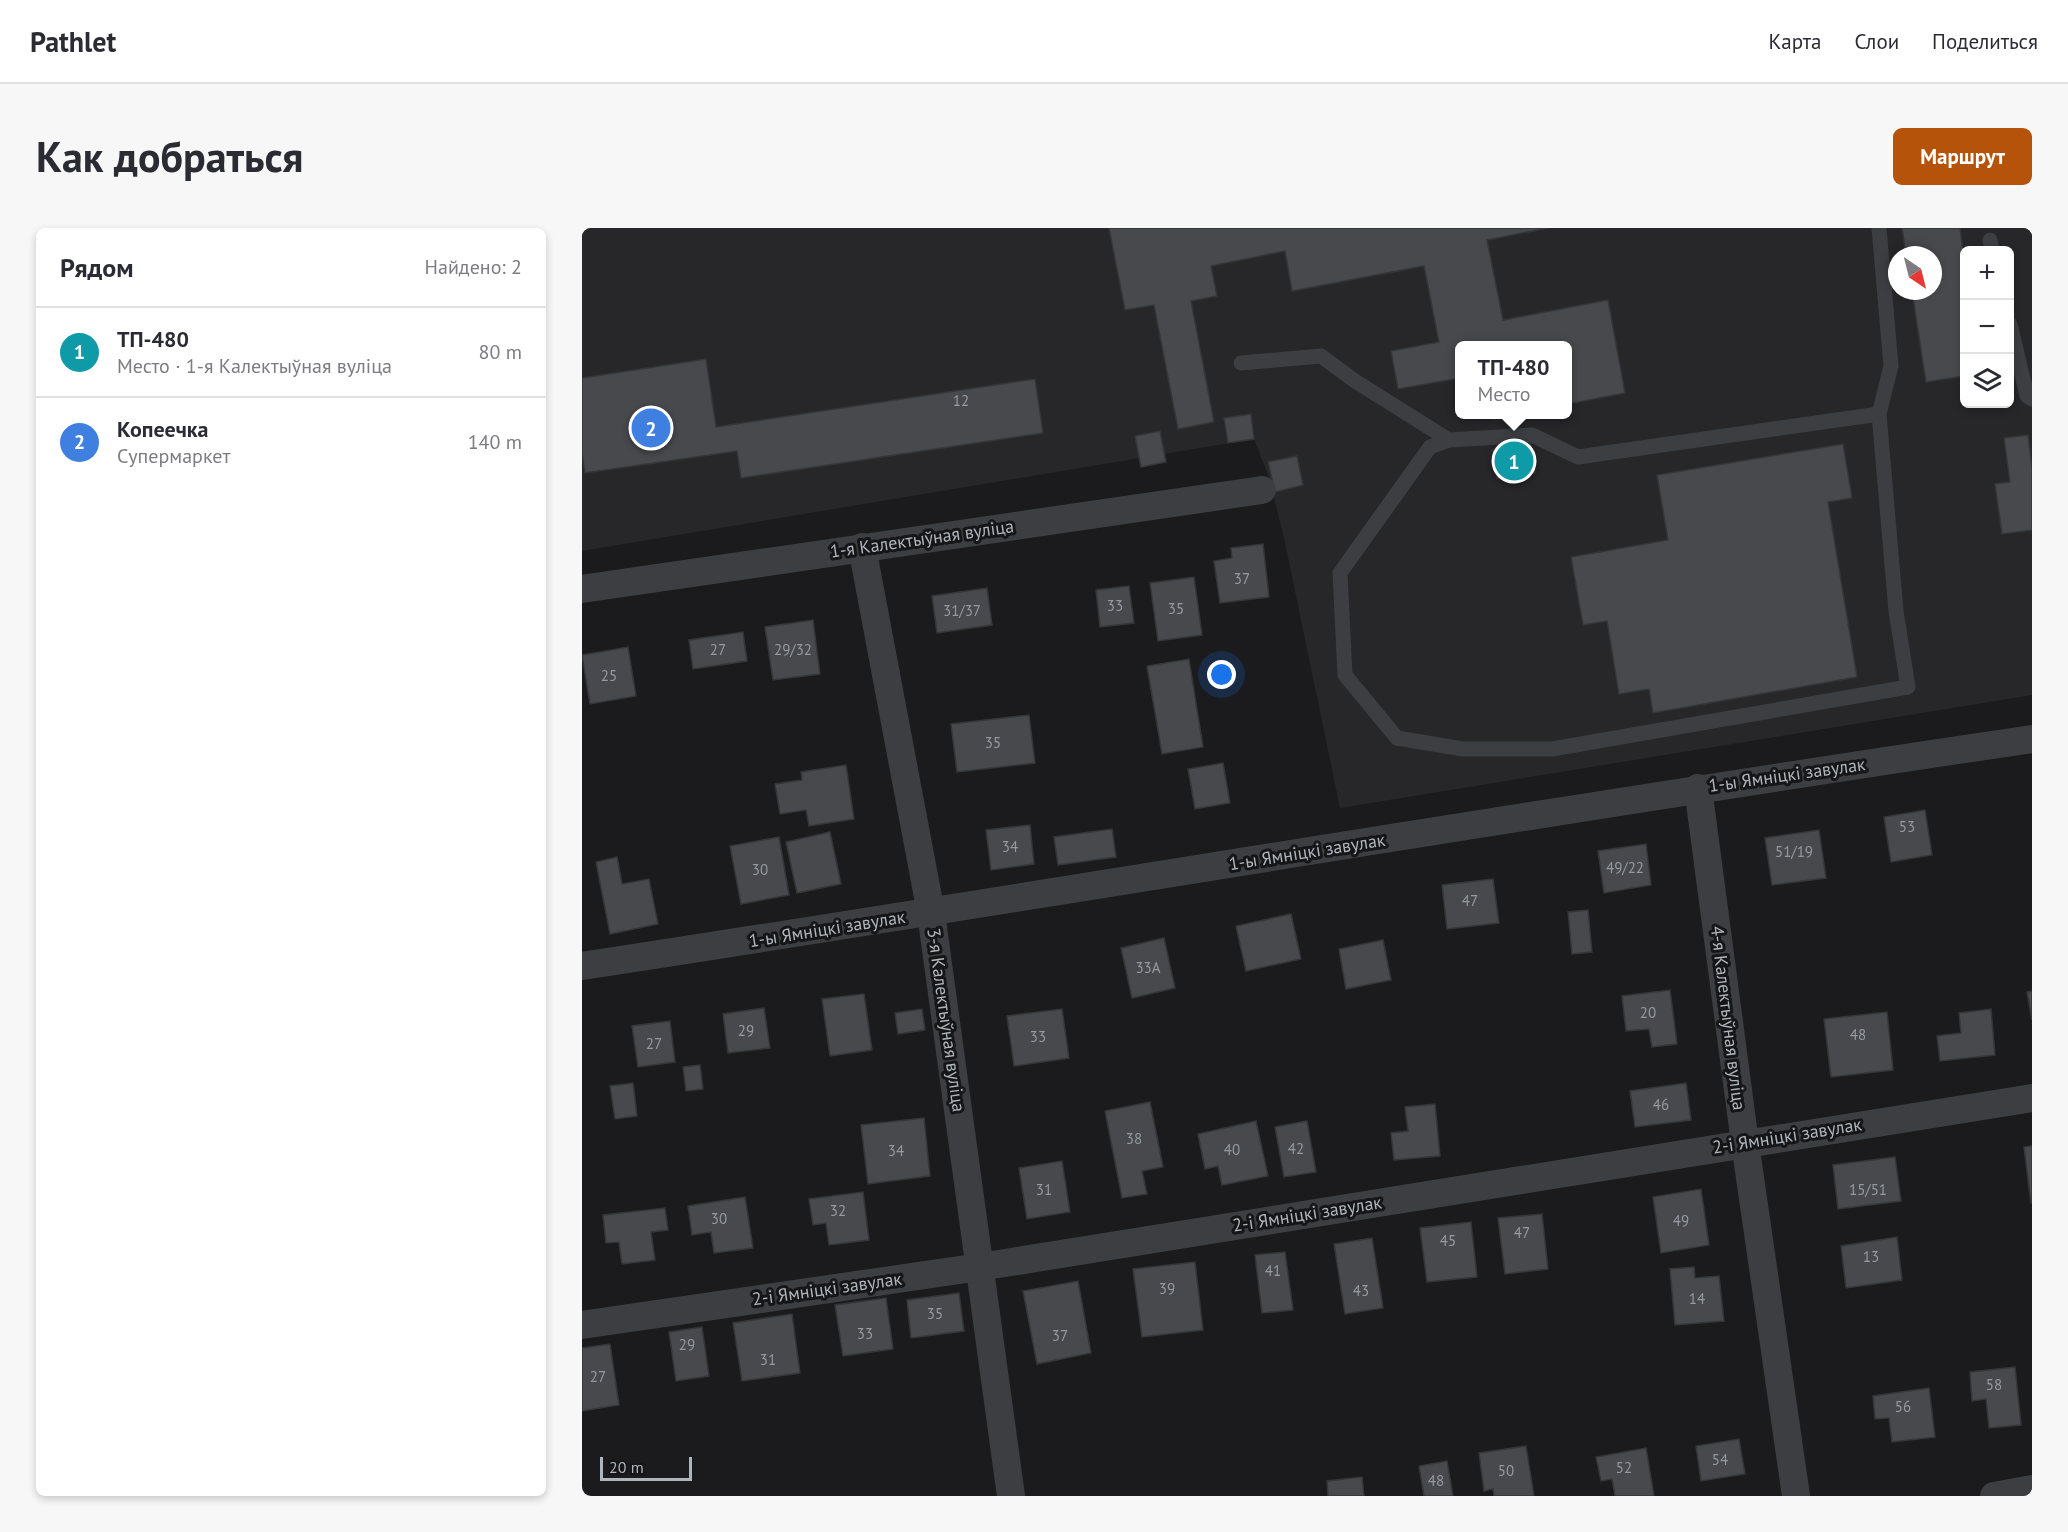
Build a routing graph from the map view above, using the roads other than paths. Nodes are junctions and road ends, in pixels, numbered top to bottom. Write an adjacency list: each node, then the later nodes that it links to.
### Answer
1 (1879, 228): 5 (lane)
2 (2014, 342): 4 (lane)
3 (1241, 363): 6 (lane)
4 (2032, 399)
5 (1879, 414): 6 (lane); 6 (lane)
6 (1449, 440)
7 (1262, 490): 8 (street, 1-я Калектыўная вуліца)
8 (862, 547): 9 (street, 1-я Калектыўная вуліца); 12 (street, 3-я Калектыўная вуліца)
9 (582, 589)
10 (2032, 739): 11 (street, 1-ы Ямніцкі завулак)
11 (1698, 788): 12 (street, 1-ы Ямніцкі завулак); 15 (street, 4-я Калектыўная вуліца)
12 (931, 913): 13 (street, 1-ы Ямніцкі завулак); 16 (street, 3-я Калектыўная вуліца)
13 (582, 966)
14 (2032, 1098): 15 (street, 2-і Ямніцкі завулак)
15 (1744, 1143): 16 (street, 2-і Ямніцкі завулак); 20 (street, 4-я Калектыўная вуліца)
16 (980, 1267): 17 (street, 2-і Ямніцкі завулак); 19 (street, 3-я Калектыўная вуліца)
17 (582, 1325)
18 (2032, 1490): 21 (street)
19 (1011, 1496)
20 (1796, 1496)
21 (1994, 1496)

